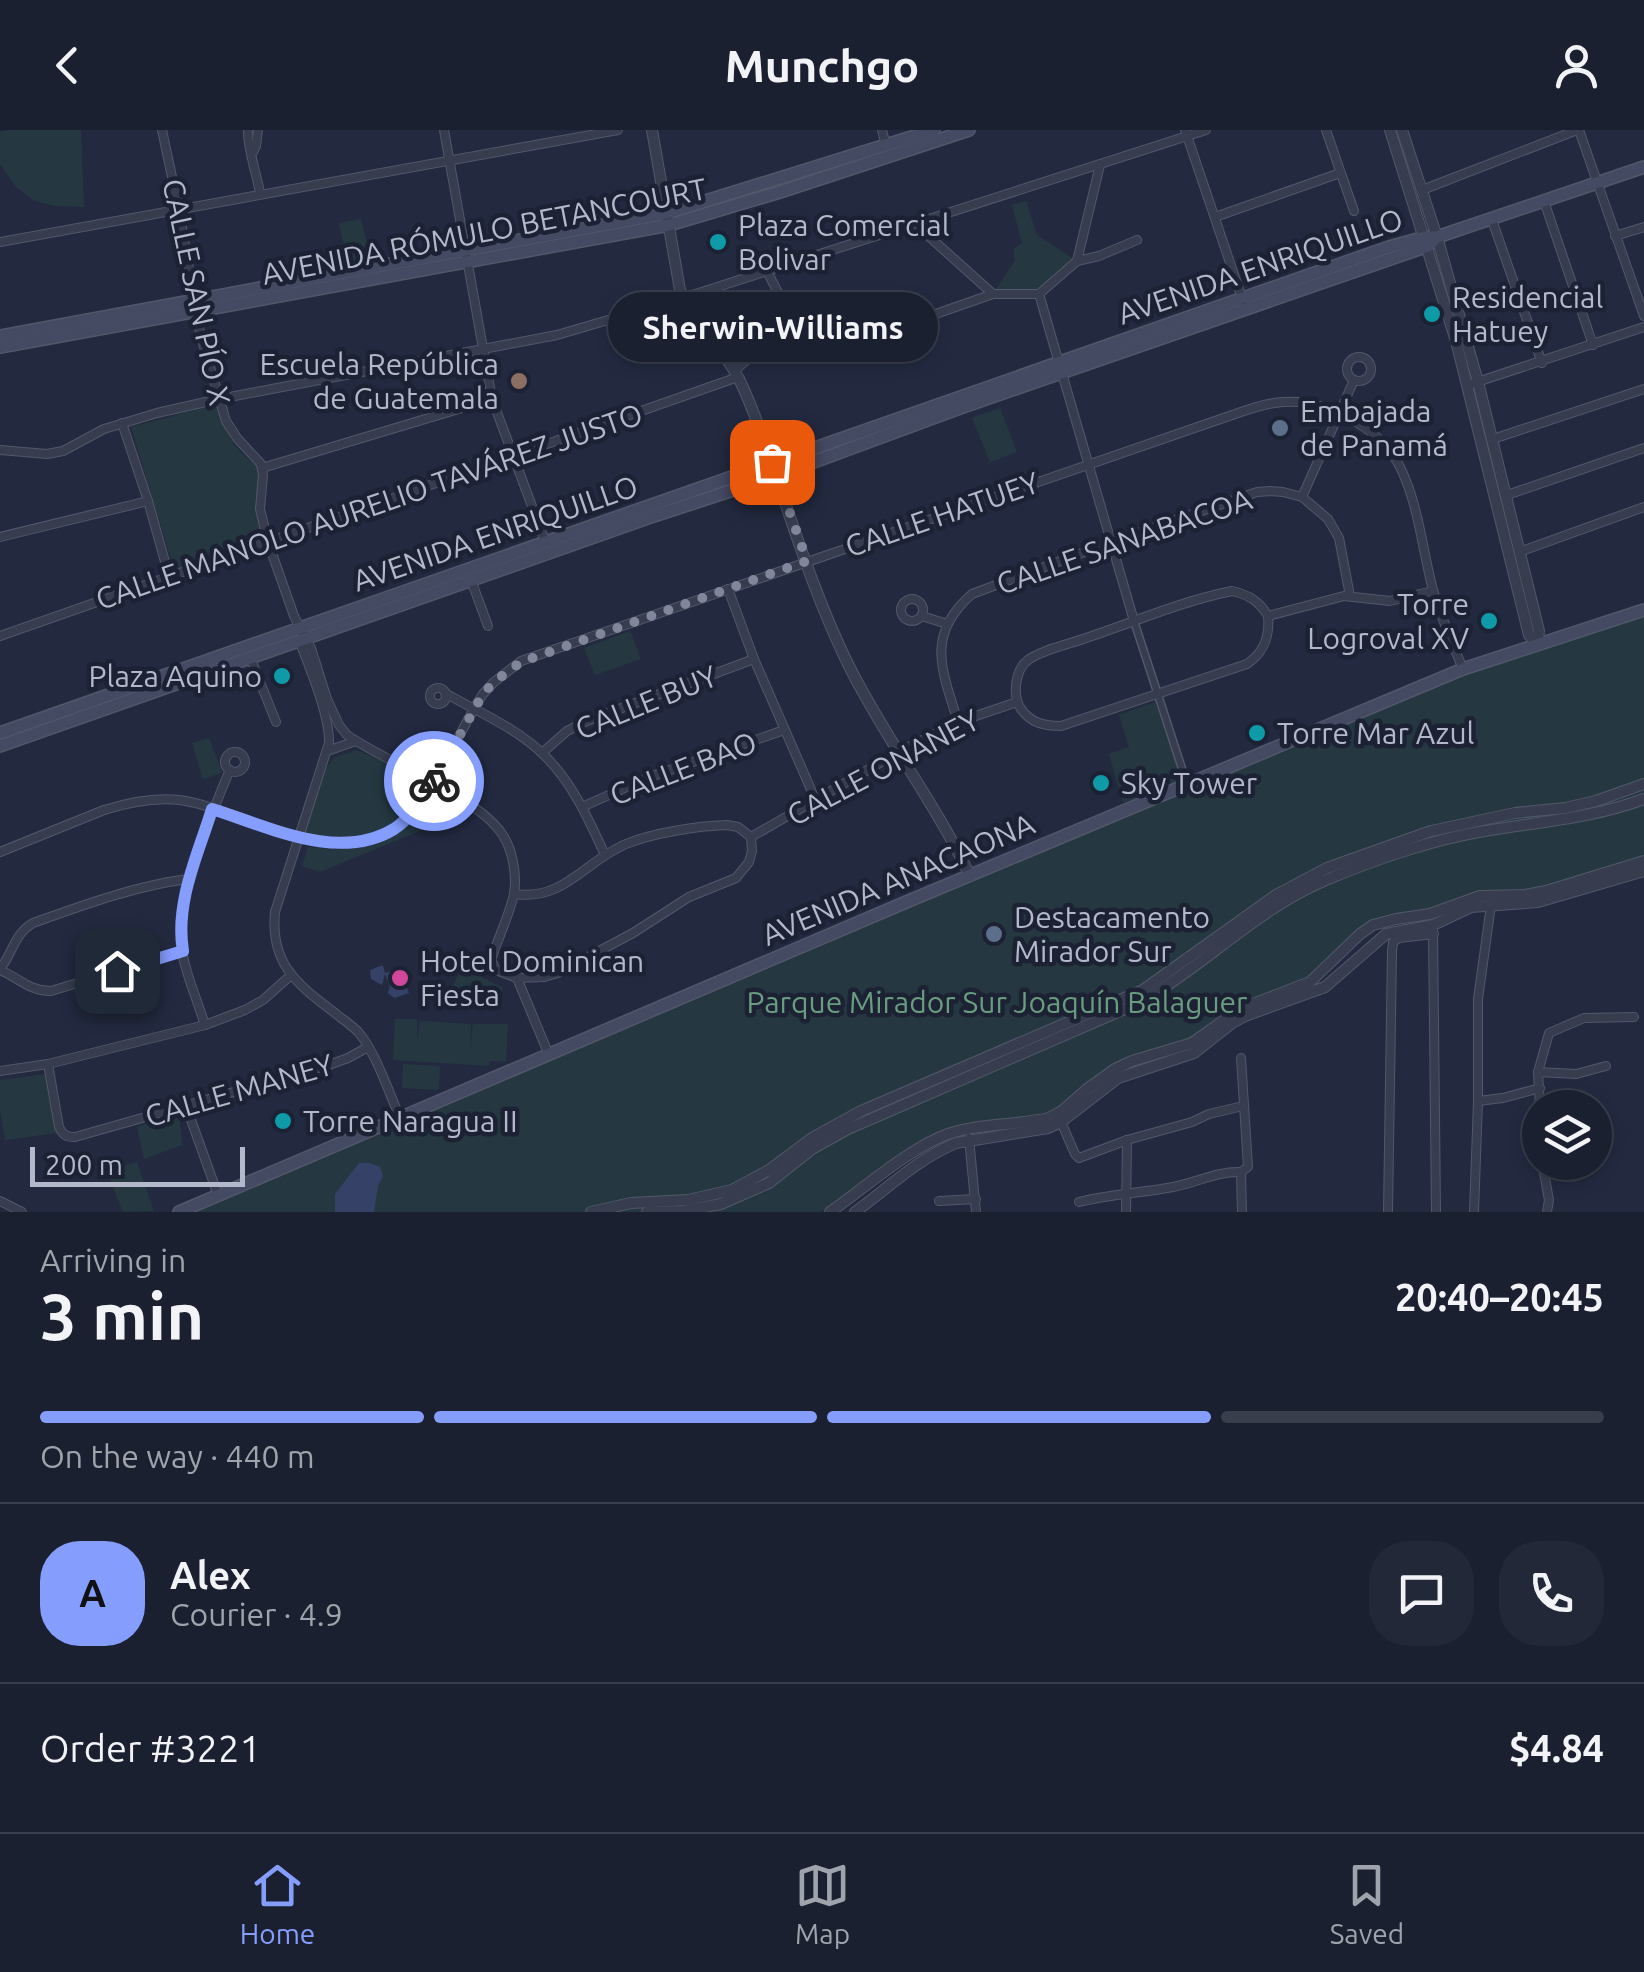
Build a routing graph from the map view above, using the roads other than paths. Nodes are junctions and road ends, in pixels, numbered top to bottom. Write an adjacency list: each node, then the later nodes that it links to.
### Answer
1 (162, 130): 27 (street, CALLE SAN PÍO X)
2 (248, 130): 17 (street)
3 (258, 130): 17 (street)
4 (444, 130): 18 (street)
5 (618, 130): 18 (street)
6 (652, 130): 30 (street)
7 (882, 130): 16 (street)
8 (934, 130): 16 (main road, AVENIDA RÓMULO BETANCOURT)
9 (969, 130): 23 (main road, AVENIDA RÓMULO BETANCOURT)
10 (1206, 130): 15 (street)
11 (1326, 130): 21 (street)
12 (1390, 130): 36 (street)
13 (1578, 130): 22 (street); 24 (street)
14 (1405, 131): 24 (street)
15 (1186, 133): 19 (street); 29 (street)
16 (886, 146): 23 (main road, AVENIDA RÓMULO BETANCOURT)
17 (252, 152): 25 (street)
18 (451, 160): 25 (street); 38 (street)
19 (1100, 165): 32 (street); 39 (street)
20 (1644, 167): 22 (main road, AVENIDA ENRIQUILLO)
21 (1340, 173): 28 (street); 29 (street)
22 (1596, 181): 26 (main road, AVENIDA ENRIQUILLO); 34 (street)
23 (789, 183): 30 (main road, AVENIDA RÓMULO BETANCOURT)
24 (1422, 190): 36 (street)
25 (260, 193): 27 (street)
26 (1544, 201): 31 (main road, AVENIDA ENRIQUILLO); 50 (street)
27 (179, 210): 37 (street); 45 (street, CALLE SAN PÍO X)
28 (1354, 211)
29 (1215, 217): 44 (street)
30 (668, 219): 38 (main road, AVENIDA RÓMULO BETANCOURT); 43 (street)
31 (1492, 220): 36 (main road, AVENIDA ENRIQUILLO); 53 (street)
32 (915, 224): 40 (street); 41 (street)
33 (1644, 227): 34 (street)
34 (1615, 236): 46 (street)
35 (1137, 240): 39 (street)
36 (1430, 240): 44 (main road, AVENIDA ENRIQUILLO); 57 (street)
37 (0, 242)
38 (467, 256): 45 (main road, AVENIDA RÓMULO BETANCOURT); 52 (street)
39 (1077, 261): 42 (street)
40 (768, 271): 41 (street); 43 (street)
41 (992, 294): 42 (street)
42 (1039, 294): 54 (street)
43 (683, 298): 52 (street); 55 (street)
44 (1244, 304): 54 (main road, AVENIDA ENRIQUILLO)
45 (195, 306): 49 (main road, AVENIDA RÓMULO BETANCOURT); 51 (main road, AVENIDA RÓMULO BETANCOURT); 59 (street, CALLE SAN PÍO X)
46 (1644, 316)
47 (1644, 327): 50 (street)
48 (749, 335): 55 (street)
49 (0, 336)
50 (1593, 345): 53 (street)
51 (0, 348)
52 (483, 349): 59 (street); 60 (street)
53 (1542, 362): 57 (street)
54 (1061, 368): 67 (main road, AVENIDA ENRIQUILLO); 68 (street); 70 (main road, AVENIDA ENRIQUILLO)
55 (736, 374): 66 (street, CALLE MANOLO AURELIO TAVÁREZ JUSTO); 67 (street)
56 (1354, 380): 61 (street)
57 (1473, 384): 63 (street); 97 (street)
58 (1644, 389): 63 (street)
59 (219, 399): 62 (street); 69 (street, CALLE SAN PÍO X)
60 (492, 399): 66 (street); 69 (street)
61 (1339, 414): 68 (street, CALLE HATUEY); 72 (street); 85 (street, CALLE HATUEY)
62 (122, 423): 65 (street); 73 (street)
63 (1493, 439): 71 (street)
64 (1644, 448): 71 (street)
65 (0, 450)
66 (513, 456): 77 (street); 78 (street, CALLE MANOLO AURELIO TAVÁREZ JUSTO)
67 (772, 462): 70 (street); 75 (main road, AVENIDA ENRIQUILLO)
68 (1088, 464): 79 (street); 81 (street, CALLE HATUEY)
69 (262, 468): 78 (street)
70 (776, 476): 75 (main road, AVENIDA ENRIQUILLO); 81 (street)
71 (1506, 496): 80 (street)
72 (1302, 497): 79 (street, CALLE SANABACOA); 86 (street)
73 (148, 501): 76 (street); 82 (street)
74 (1644, 507): 80 (street)
75 (649, 511): 77 (main road, AVENIDA ENRIQUILLO); 83 (main road, AVENIDA ENRIQUILLO)
76 (0, 537)
77 (545, 541): 93 (main road, AVENIDA ENRIQUILLO)
78 (268, 542): 82 (street, CALLE MANOLO AURELIO TAVÁREZ JUSTO); 93 (street)
79 (1110, 542): 90 (street); 91 (street, CALLE SANABACOA)
80 (1519, 552): 97 (street)
81 (807, 561): 84 (street, CALLE HATUEY); 114 (street)
82 (169, 576): 95 (street, CALLE MANOLO AURELIO TAVÁREZ JUSTO)
83 (471, 580): 92 (street); 93 (main road, AVENIDA ENRIQUILLO)
84 (728, 589): 99 (street); 104 (street, CALLE HATUEY)
85 (1434, 591): 86 (street); 96 (street, CALLE HATUEY)
86 (1350, 596): 89 (street)
87 (1644, 610): 97 (main road, AVENIDA ANACAONA)
88 (922, 616): 91 (street)
89 (1268, 616): 90 (street); 102 (street)
90 (1134, 621): 102 (street); 103 (street)
91 (946, 624): 107 (street)
92 (488, 626)
93 (300, 634): 98 (main road, AVENIDA ENRIQUILLO); 105 (main road, AVENIDA ENRIQUILLO); 110 (street); 112 (street)
94 (1462, 634): 96 (street)
95 (0, 636)
96 (1450, 637): 100 (street, CALLE HATUEY)
97 (1536, 645): 100 (main road, AVENIDA ANACAONA)
98 (250, 657): 105 (main road, AVENIDA ENRIQUILLO); 106 (street)
99 (754, 660): 108 (street); 113 (street, CALLE BUY)
100 (1463, 669): 117 (main road, AVENIDA ANACAONA)
101 (445, 693): 104 (street)
102 (1158, 694): 103 (street); 117 (street)
103 (1019, 705): 107 (street, CALLE ONANEY)
104 (474, 709): 113 (street); 116 (street, CALLE HATUEY)
105 (72, 714): 109 (main road, AVENIDA ENRIQUILLO); 111 (main road, AVENIDA ENRIQUILLO)
106 (276, 722)
107 (958, 722): 114 (street, CALLE ONANEY)
108 (784, 730): 120 (street); 121 (street, CALLE BAO)
109 (0, 733)
110 (356, 740): 112 (street); 116 (street)
111 (0, 746)
112 (327, 751): 124 (street)
113 (542, 753): 121 (street)
114 (898, 753): 120 (street, CALLE ONANEY); 130 (street)
115 (230, 770): 122 (street)
116 (432, 784): 124 (street, CALLE HATUEY); 132 (street)
117 (1187, 784): 130 (main road, AVENIDA ANACAONA)
118 (1644, 784): 123 (street)
119 (1644, 799): 123 (street)
120 (816, 801): 125 (street, CALLE ONANEY)
121 (582, 807): 127 (street)
122 (212, 809): 124 (street, CALLE HATUEY); 126 (street, CALLE HATUEY); 131 (street)
123 (1516, 820): 167 (street); 168 (street)
124 (299, 836): 137 (street)
125 (751, 837): 127 (street); 138 (street)
126 (0, 852)
127 (605, 855): 132 (street)
128 (1644, 860): 154 (street)
129 (1644, 871): 133 (street)
130 (970, 876): 142 (main road, AVENIDA ANACAONA)
131 (188, 879): 135 (street); 136 (street)
132 (514, 894): 138 (street)
133 (1491, 905): 134 (street); 149 (street)
134 (1433, 930): 153 (street); 174 (street); 175 (street)
135 (183, 951): 136 (street); 140 (street)
136 (0, 970)
137 (290, 976): 140 (street); 141 (street)
138 (516, 978): 142 (street)
139 (1634, 1017): 147 (street)
140 (205, 1025): 144 (street)
141 (368, 1046): 150 (street, CALLE MANEY); 152 (street)
142 (548, 1055): 152 (main road, AVENIDA ANACAONA)
143 (1242, 1058): 151 (street)
144 (48, 1064): 146 (street); 150 (street, CALLE MANEY)
145 (1606, 1066): 147 (street)
146 (0, 1071)
147 (1538, 1072): 148 (street)
148 (1540, 1088): 149 (street)
149 (1478, 1101): 176 (street)
150 (186, 1106): 160 (street)
151 (1244, 1106): 156 (street); 157 (street)
152 (400, 1118): 160 (main road, AVENIDA ANACAONA)
153 (1061, 1122): 155 (street); 156 (street)
154 (964, 1130): 155 (street); 169 (street)
155 (971, 1140): 161 (street); 170 (street)
156 (1127, 1140): 159 (street)
157 (1241, 1172): 159 (street); 173 (street)
158 (1545, 1180): 177 (street)
159 (1126, 1193): 164 (street); 172 (street)
160 (218, 1195): 166 (main road, AVENIDA ANACAONA)
161 (976, 1199): 162 (street); 171 (street)
162 (939, 1200)
163 (0, 1201): 165 (street)
164 (1080, 1202)
165 (22, 1212)
166 (179, 1212)
167 (591, 1212)
168 (648, 1212)
169 (830, 1212)
170 (855, 1212)
171 (976, 1212)
172 (1126, 1212)
173 (1242, 1212)
174 (1388, 1212)
175 (1436, 1212)
176 (1474, 1212)
177 (1547, 1212)

